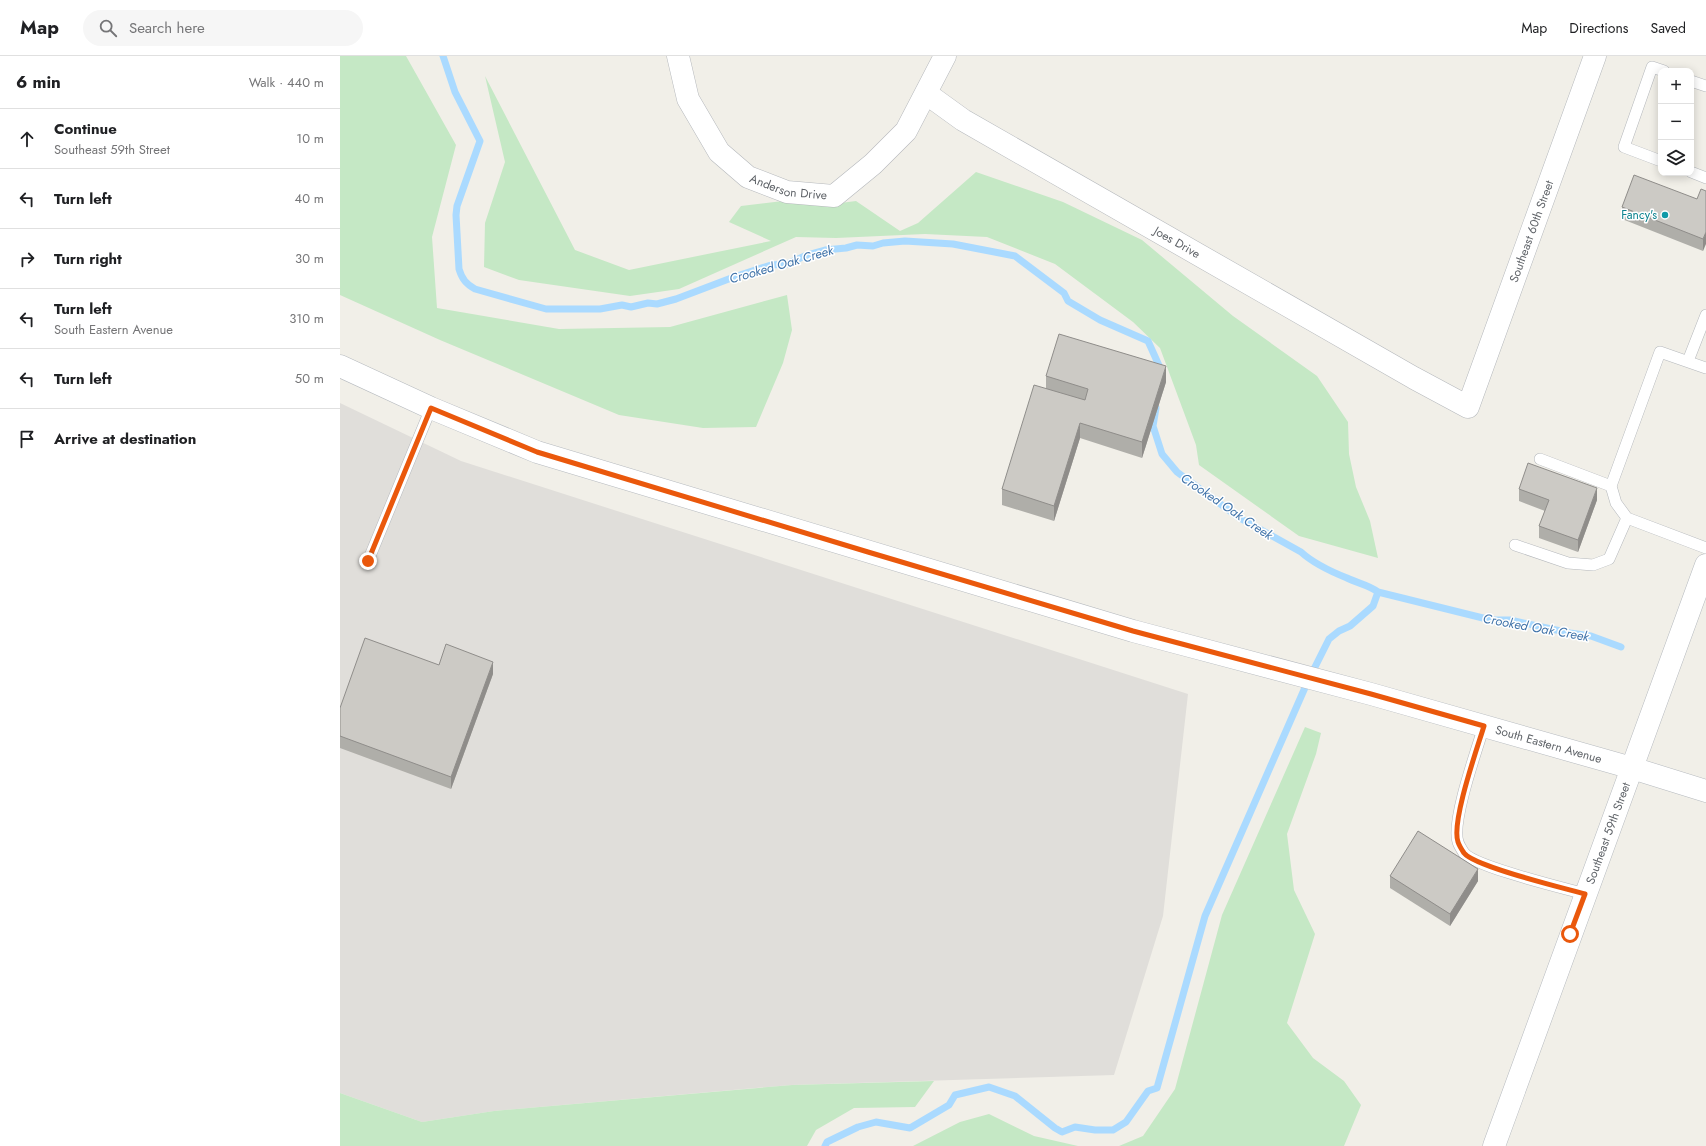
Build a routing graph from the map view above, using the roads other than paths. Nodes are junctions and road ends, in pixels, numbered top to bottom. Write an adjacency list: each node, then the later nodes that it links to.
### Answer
1 (678, 56): 7 (main road, Anderson Drive)
2 (945, 56): 7 (main road)
3 (1595, 56): 15 (main road, Southeast 60th Street)
4 (1658, 69): 8 (lane)
5 (1694, 82): 6 (lane)
6 (1706, 86)
7 (927, 94): 15 (main road, Joes Drive)
8 (1658, 160)
9 (1694, 173): 10 (lane)
10 (1706, 178)
11 (1706, 315): 12 (lane)
12 (1688, 362): 14 (lane); 18 (lane)
13 (340, 366): 16 (main road, South Eastern Avenue)
14 (1706, 368)
15 (1468, 407)
16 (431, 408): 22 (lane); 24 (main road, South Eastern Avenue)
17 (1540, 459): 18 (lane)
18 (1611, 486): 19 (lane)
19 (1627, 518): 20 (lane); 21 (lane)
20 (1515, 545)
21 (1706, 548)
22 (368, 561)
23 (1706, 565): 25 (main road, Southeast 59th Street)
24 (1484, 726): 25 (main road, South Eastern Avenue); 27 (lane)
25 (1632, 768): 26 (main road, South Eastern Avenue); 27 (main road, Southeast 59th Street)
26 (1706, 791)
27 (1585, 894): 28 (main road, Southeast 59th Street)
28 (1494, 1146)

